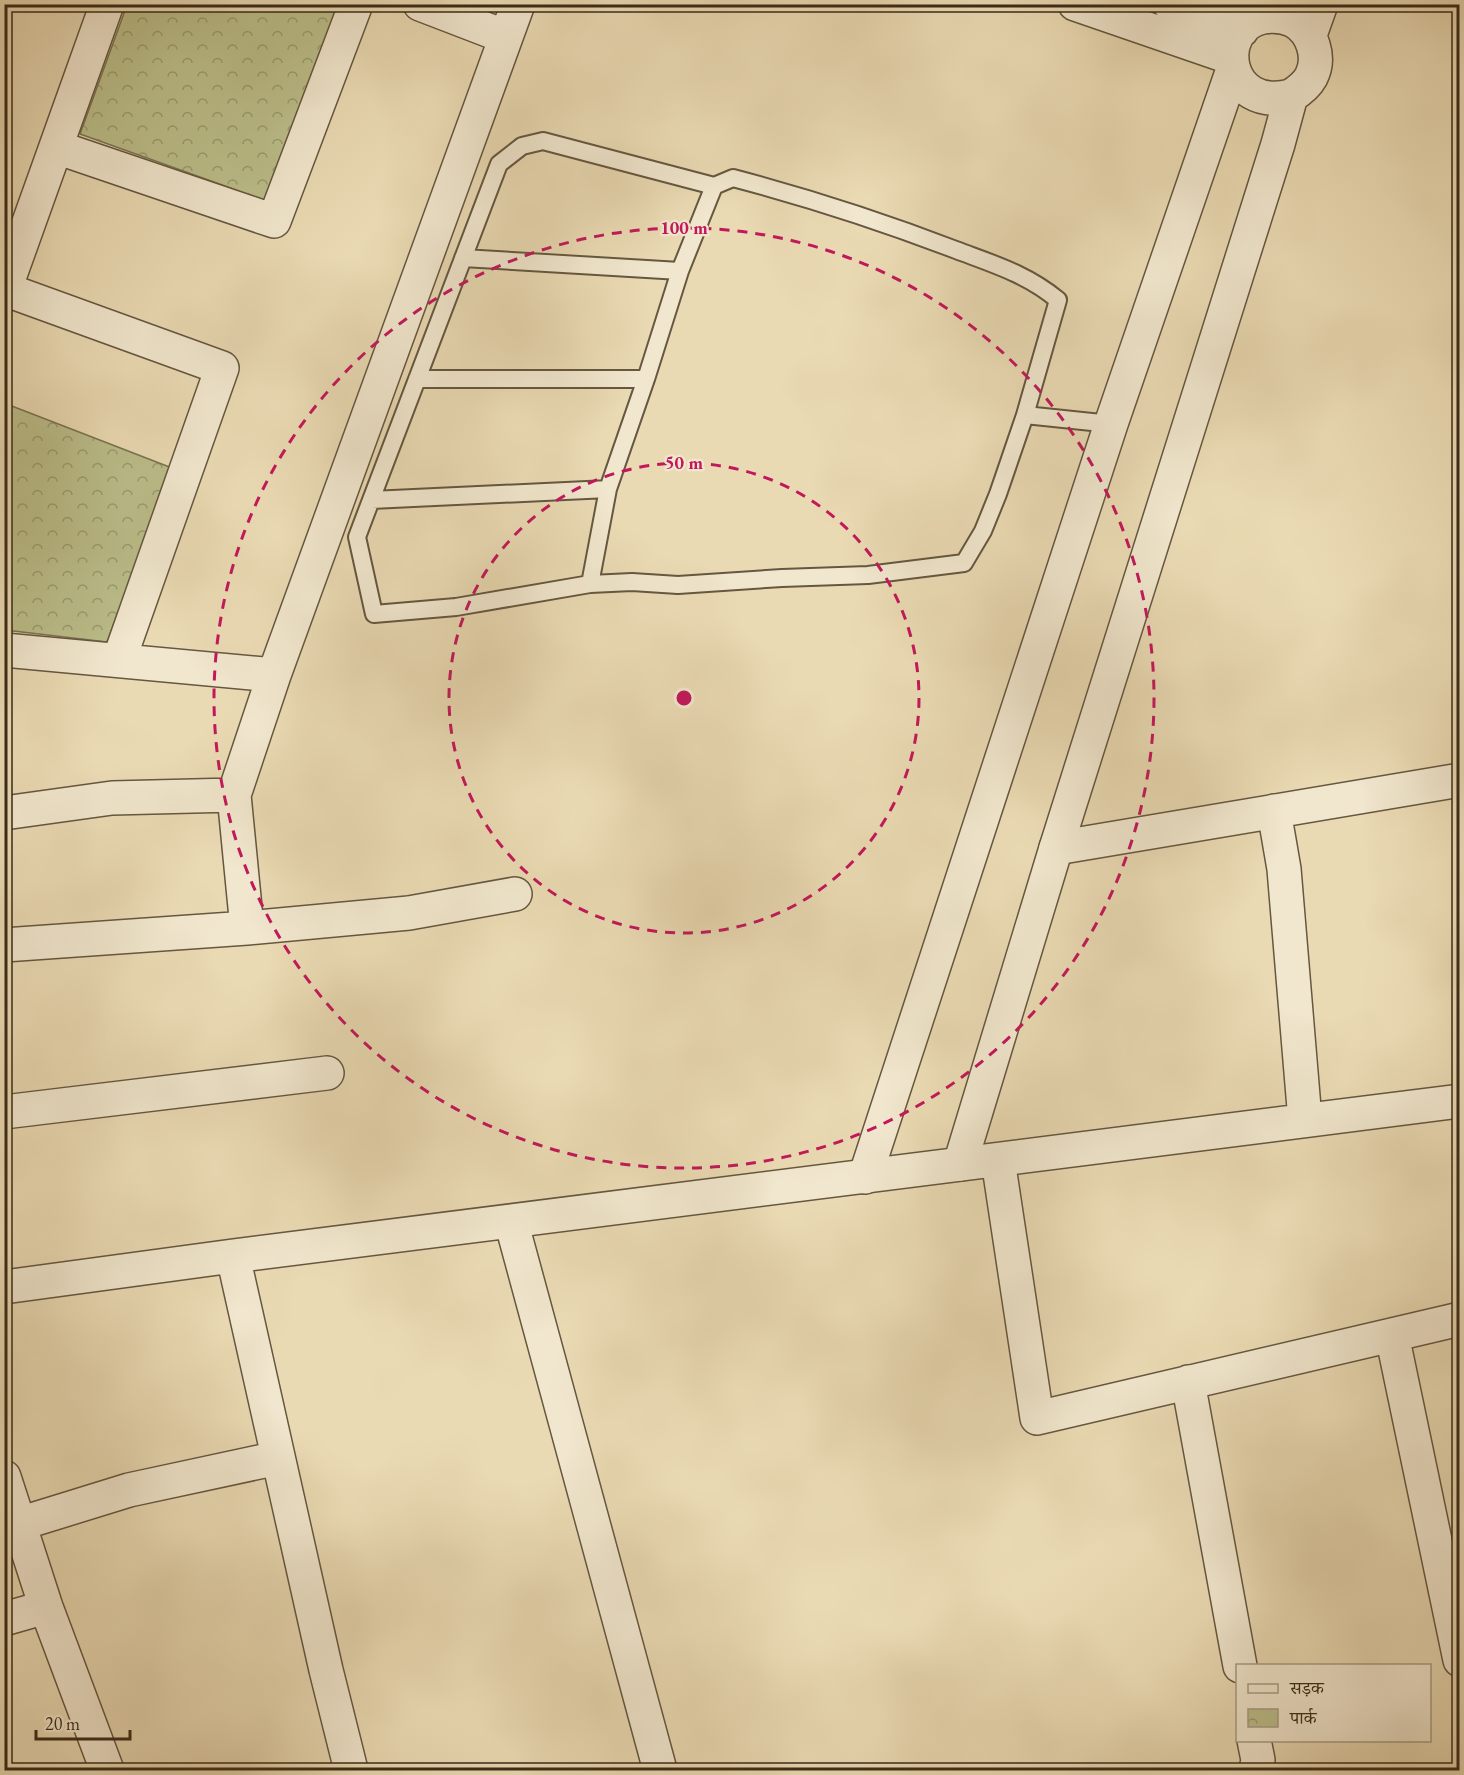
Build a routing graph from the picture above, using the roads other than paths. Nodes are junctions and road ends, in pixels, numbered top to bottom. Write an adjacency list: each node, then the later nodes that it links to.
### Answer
1 (107, 4): 12 (street)
2 (356, 4): 12 (street)
3 (420, 4): 9 (street)
4 (518, 4): 9 (street)
5 (1075, 4): 10 (street)
6 (1170, 4): 10 (street)
7 (1321, 4): 8 (street)
8 (1310, 35): 10 (street); 11 (street)
9 (506, 36): 26 (street)
10 (1246, 36): 11 (street); 20 (street)
11 (1291, 96): 31 (street)
12 (56, 147): 16 (street)
13 (714, 186): 14 (lane); 15 (lane); 19 (lane)
14 (463, 258): 15 (lane); 17 (lane)
15 (680, 271): 18 (lane)
16 (5, 290): 25 (street)
17 (417, 379): 18 (lane); 22 (lane)
18 (646, 379): 21 (lane)
19 (1025, 415): 20 (lane); 23 (lane)
20 (1112, 424): 41 (street)
21 (608, 489): 22 (lane); 23 (lane)
22 (371, 500): 23 (lane)
23 (590, 584)
24 (4, 650): 25 (street)
25 (119, 660): 26 (street)
26 (274, 675): 28 (street)
27 (1459, 786): 29 (street)
28 (234, 795): 30 (street); 33 (street)
29 (1274, 811): 31 (street); 38 (street)
30 (4, 813)
31 (1056, 848): 40 (street)
32 (515, 894): 33 (street)
33 (247, 928): 34 (street)
34 (4, 945)
35 (327, 1073): 37 (street)
36 (1460, 1101): 38 (street)
37 (4, 1112)
38 (1305, 1120): 39 (street)
39 (998, 1160): 40 (street); 47 (street)
40 (960, 1164): 41 (street)
41 (865, 1177): 42 (street)
42 (511, 1221): 43 (street); 58 (street)
43 (233, 1256): 44 (street); 48 (street)
44 (4, 1287)
45 (1460, 1319): 46 (street)
46 (1392, 1335): 47 (street); 53 (street)
47 (1188, 1382): 54 (street)
48 (278, 1458): 50 (street); 57 (street)
49 (4, 1477): 50 (street)
50 (19, 1524): 51 (street)
51 (46, 1607): 52 (street); 56 (street)
52 (4, 1619)
53 (1460, 1660)
54 (1240, 1664)
55 (1254, 1742): 59 (street)
56 (107, 1770)
57 (351, 1770)
58 (660, 1770)
59 (1256, 1770)

